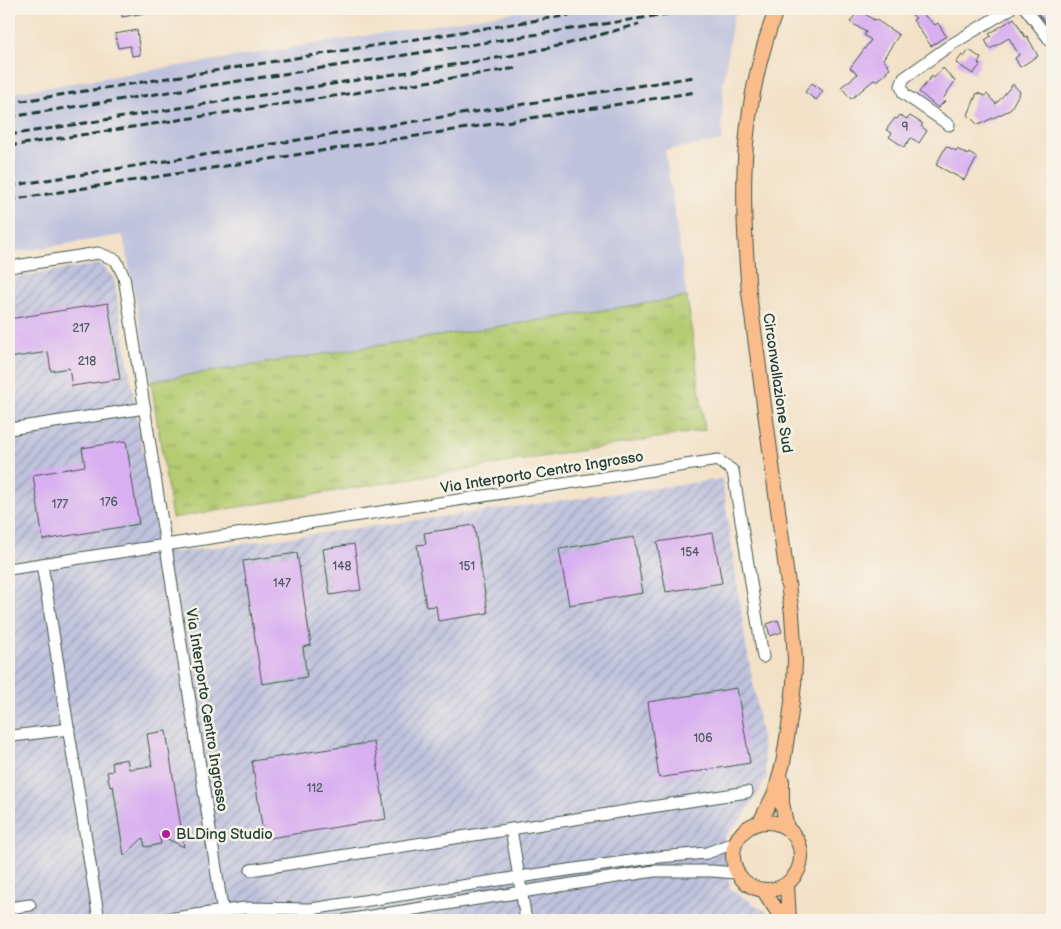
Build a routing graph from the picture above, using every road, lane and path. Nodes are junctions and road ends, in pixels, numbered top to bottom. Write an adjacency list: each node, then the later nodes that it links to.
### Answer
1 (1010, 9): 5 (street)
2 (1026, 9): 4 (street)
3 (776, 10): 15 (main road, Circonvallazione Sud)
4 (1052, 43)
5 (949, 125)
6 (9, 268): 7 (street, Via Interporto Centro Ingrosso)
7 (145, 408): 8 (street); 9 (street, Via Interporto Centro Ingrosso)
8 (9, 429)
9 (166, 544): 10 (street, Via Interporto Centro Ingrosso); 12 (street, Via Interporto Centro Ingrosso); 29 (street, Via Interporto Centro Ingrosso)
10 (42, 564): 11 (street, Via Interporto Centro Ingrosso); 13 (street)
11 (9, 569)
12 (763, 657)
13 (69, 729): 14 (street); 30 (street)
14 (13, 736)
15 (783, 763): 17 (main road); 18 (main road)
16 (747, 792): 19 (street)
17 (760, 822): 18 (main road); 20 (main road)
18 (787, 828): 24 (main road)
19 (511, 829): 21 (street); 23 (street)
20 (736, 842): 22 (main road); 23 (street)
21 (251, 870)
22 (736, 873): 25 (main road); 26 (street)
23 (519, 877): 26 (street); 29 (street)
24 (787, 884): 25 (main road); 35 (main road)
25 (764, 891): 34 (main road)
26 (522, 892): 32 (street); 33 (street)
27 (30, 905): 28 (street)
28 (9, 908)
29 (224, 915): 31 (street)
30 (99, 920)
31 (160, 920)
32 (346, 920)
33 (526, 920)
34 (783, 920)
35 (789, 920)

